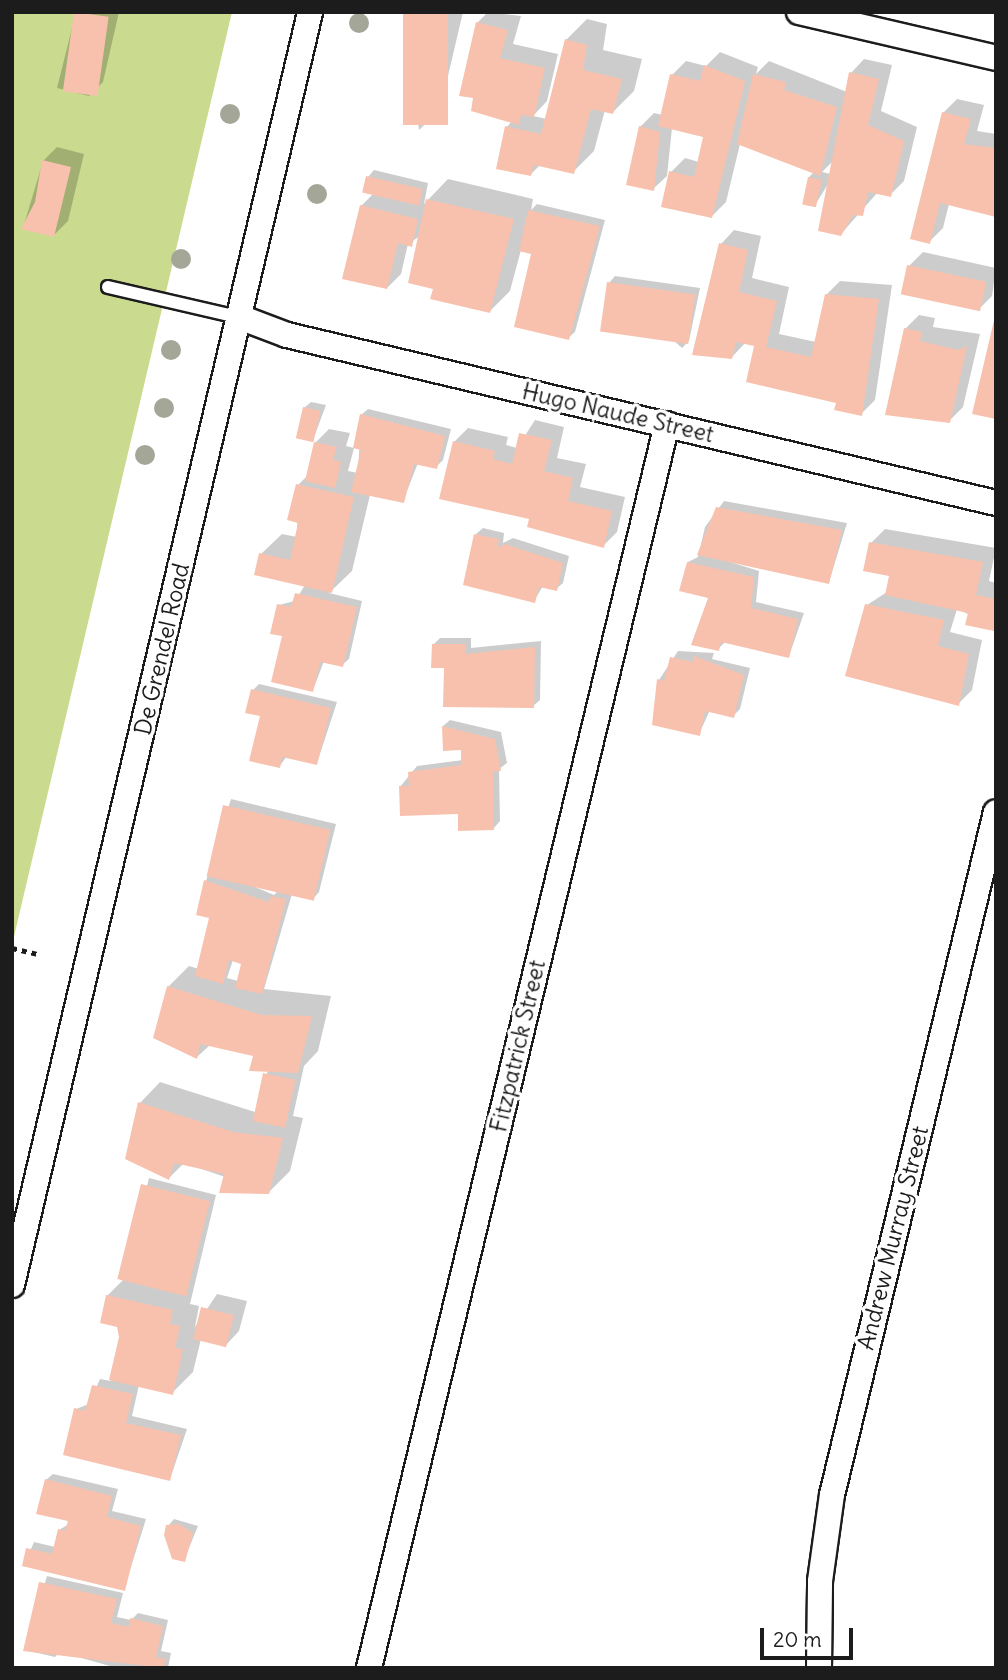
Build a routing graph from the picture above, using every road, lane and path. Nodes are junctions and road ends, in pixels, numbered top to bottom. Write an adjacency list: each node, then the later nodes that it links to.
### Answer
1 (310, 12): 5 (street, De Grendel Road)
2 (799, 12): 3 (street)
3 (996, 58)
4 (108, 287): 5 (lane)
5 (242, 318): 6 (street, Hugo Naude Street); 11 (street, De Grendel Road)
6 (667, 424): 7 (street, Hugo Naude Street); 12 (street, Fitzpatrick Street)
7 (996, 503)
8 (996, 812): 13 (street, Andrew Murray Street)
9 (12, 948): 10 (path)
10 (37, 954)
11 (12, 1285)
12 (369, 1668)
13 (819, 1668)

